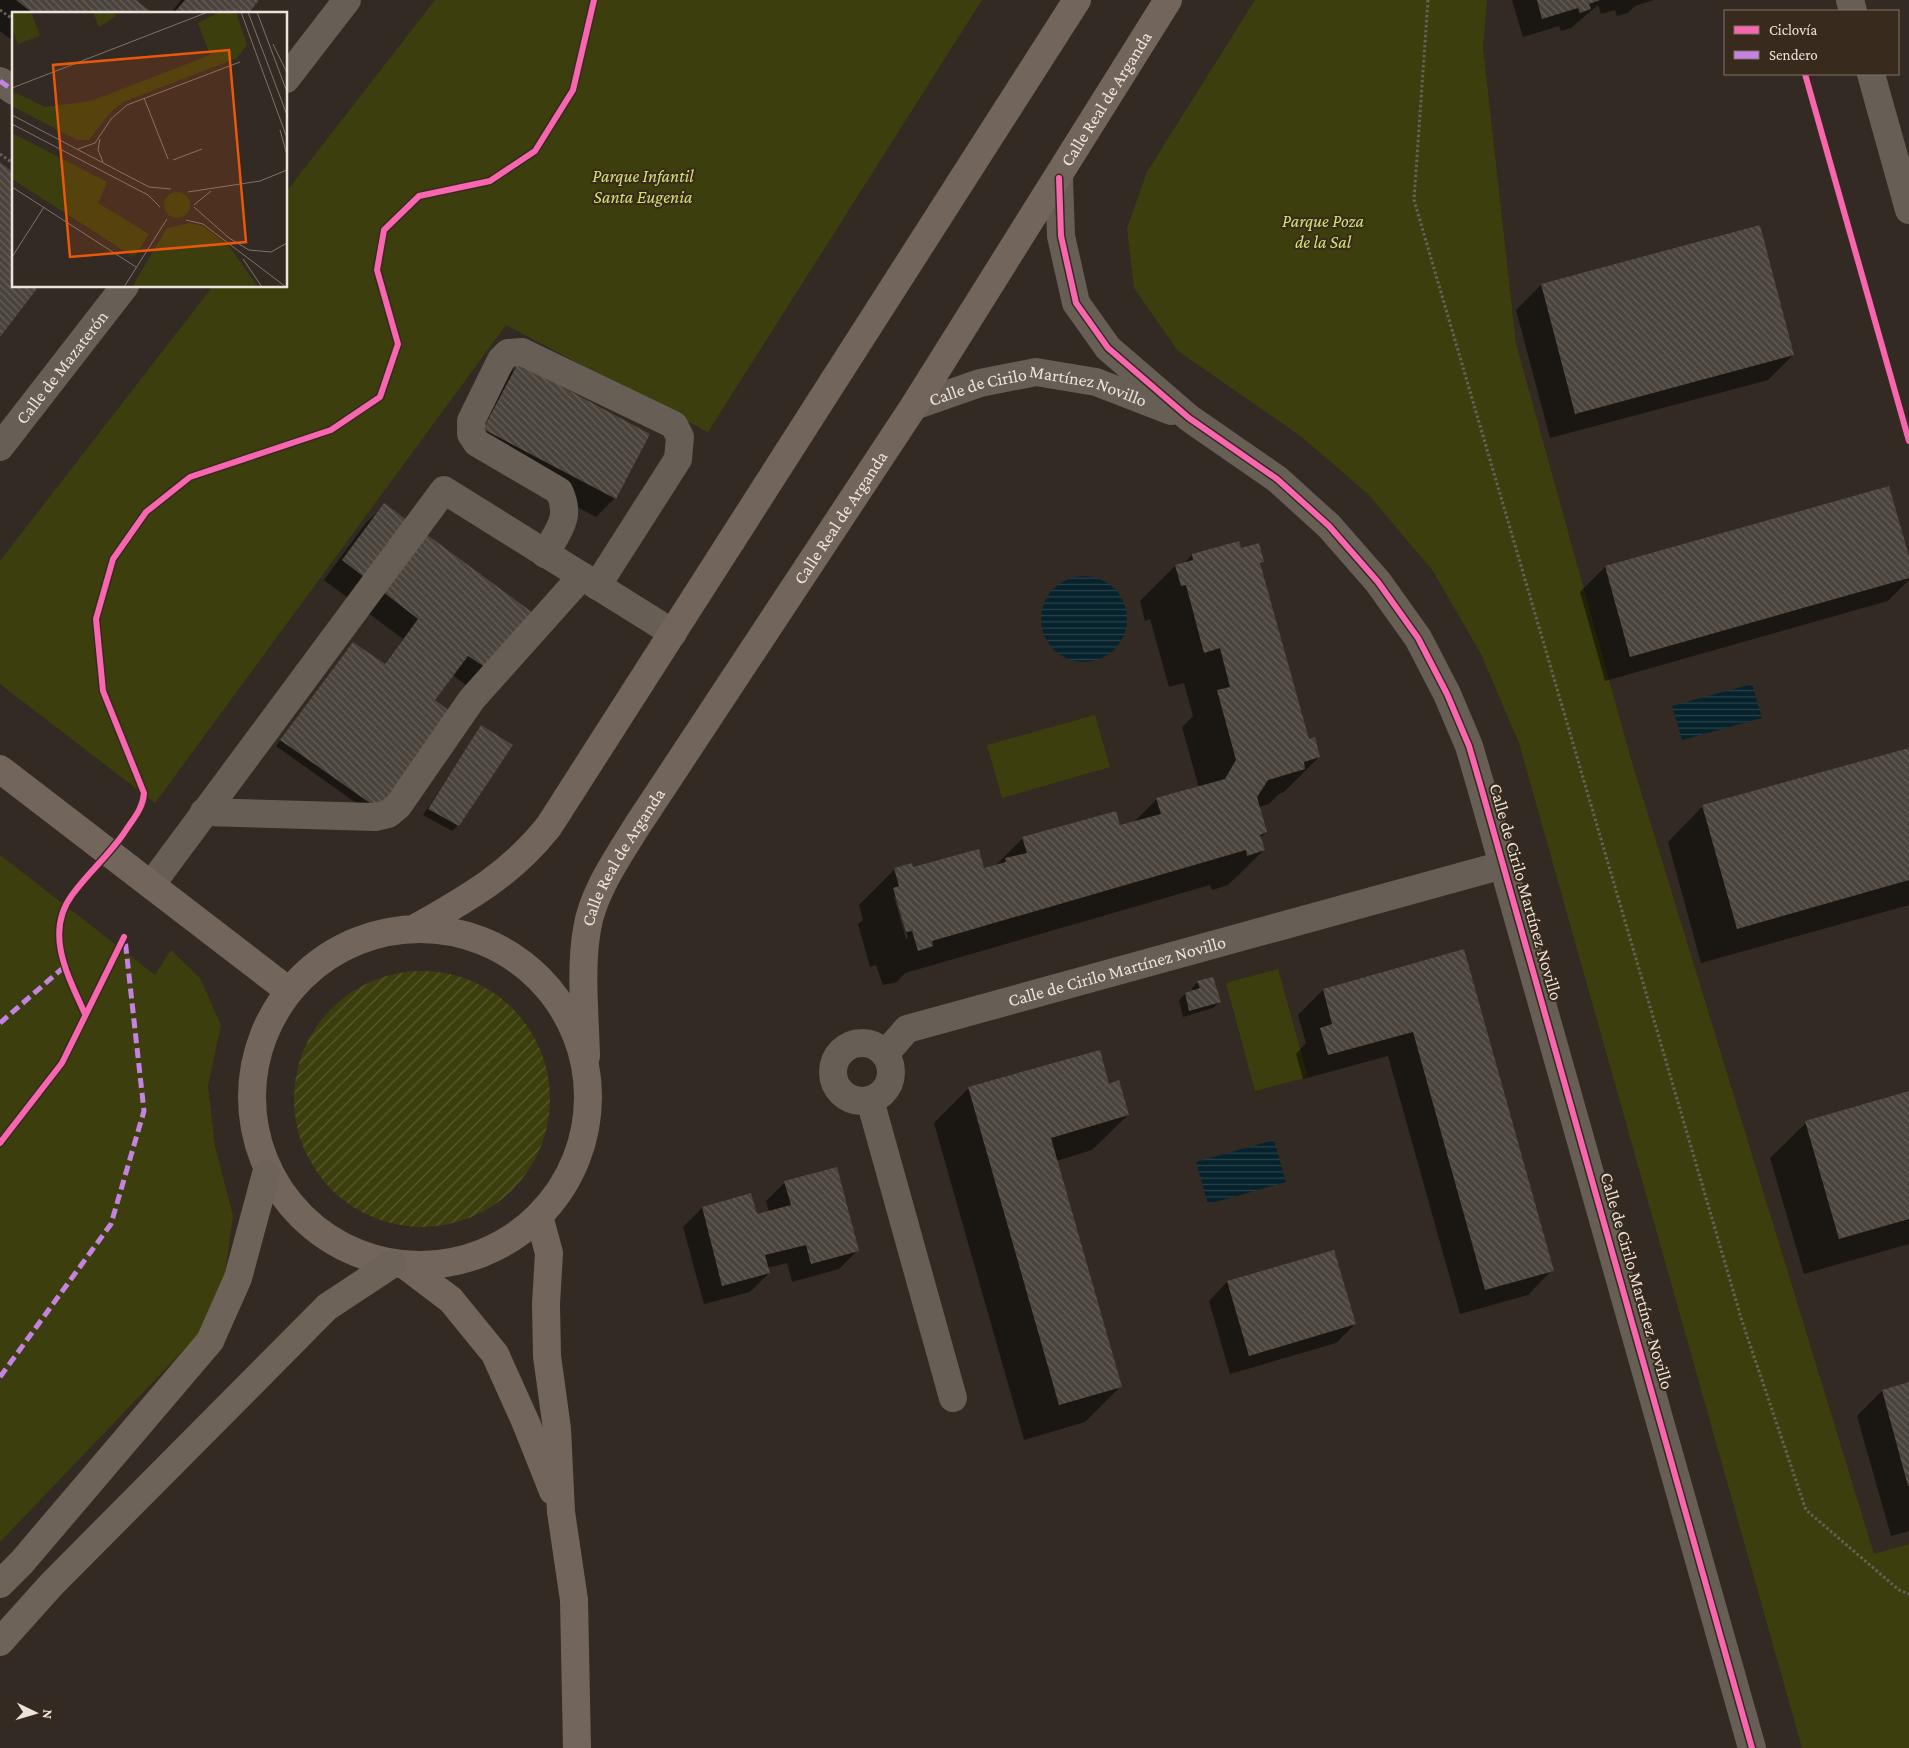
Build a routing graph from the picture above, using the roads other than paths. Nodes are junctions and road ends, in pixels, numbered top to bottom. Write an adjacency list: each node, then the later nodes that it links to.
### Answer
1 (347, 0): 5 (street)
2 (1076, 0): 16 (main road)
3 (1168, 0): 8 (main road, Calle Real de Arganda)
4 (1871, 75): 9 (street)
5 (288, 76)
6 (0, 80): 7 (street)
7 (12, 89)
8 (1059, 178): 11 (main road, Calle Real de Arganda); 12 (street, Calle de Cirilo Martínez Novillo)
9 (1909, 210)
10 (123, 288): 13 (street, Calle de Mazaterón)
11 (914, 406): 12 (street, Calle de Cirilo Martínez Novillo); 24 (main road, Calle Real de Arganda)
12 (1189, 418): 19 (street, Calle de Cirilo Martínez Novillo)
13 (0, 447)
14 (545, 554): 15 (street); 15 (street); 18 (street)
15 (590, 581): 16 (street); 18 (street)
16 (673, 633): 21 (main road)
17 (0, 768): 20 (main road)
18 (204, 812): 20 (street)
19 (1503, 865): 23 (street, Calle de Cirilo Martínez Novillo); 36 (street, Calle de Cirilo Martínez Novillo)
20 (151, 886): 22 (main road)
21 (419, 926): 22 (main road); 24 (main road)
22 (289, 991): 26 (main road)
23 (885, 1054): 25 (street); 25 (street)
24 (586, 1056): 27 (main road)
25 (870, 1100): 29 (street)
26 (266, 1174): 28 (main road); 31 (highway)
27 (540, 1216): 28 (main road); 30 (main road)
28 (399, 1264): 30 (main road); 34 (highway)
29 (953, 1398)
30 (561, 1512): 35 (main road)
31 (22, 1562): 32 (highway); 33 (highway)
32 (0, 1579)
33 (0, 1584)
34 (0, 1642)
35 (577, 1748)
36 (1752, 1748)

